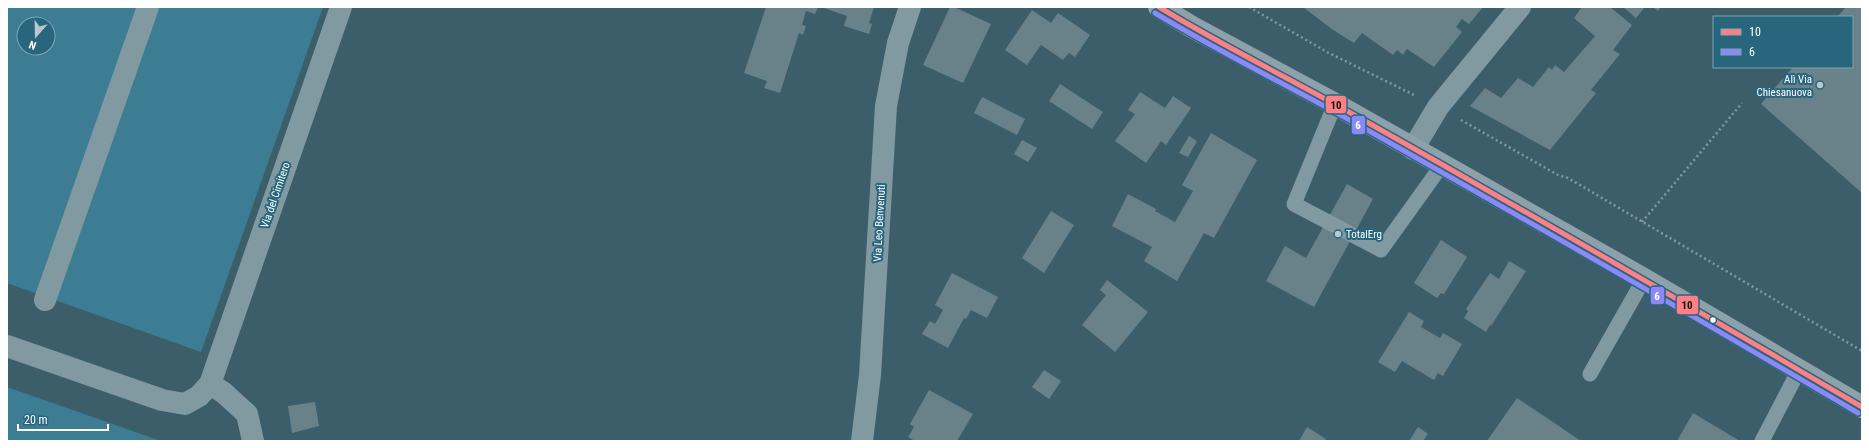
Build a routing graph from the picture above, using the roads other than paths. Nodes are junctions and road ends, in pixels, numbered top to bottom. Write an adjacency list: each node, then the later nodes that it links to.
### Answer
1 (148, 7): 10 (street)
2 (341, 7): 14 (street, Via del Cimitero)
3 (910, 7): 17 (street, Via Leo Benvenuti)
4 (1159, 7): 6 (main road)
5 (1520, 7): 7 (street)
6 (1335, 104): 7 (main road); 8 (lane)
7 (1413, 149): 8 (main road)
8 (1442, 165): 9 (main road)
9 (1644, 278): 12 (main road); 13 (lane)
10 (45, 300)
11 (7, 346): 14 (street, Via del Cimitero)
12 (1799, 370): 15 (main road); 18 (lane)
13 (1590, 374)
14 (210, 384): 16 (street)
15 (1862, 407)
16 (253, 441)
17 (862, 441)
18 (1762, 441)

